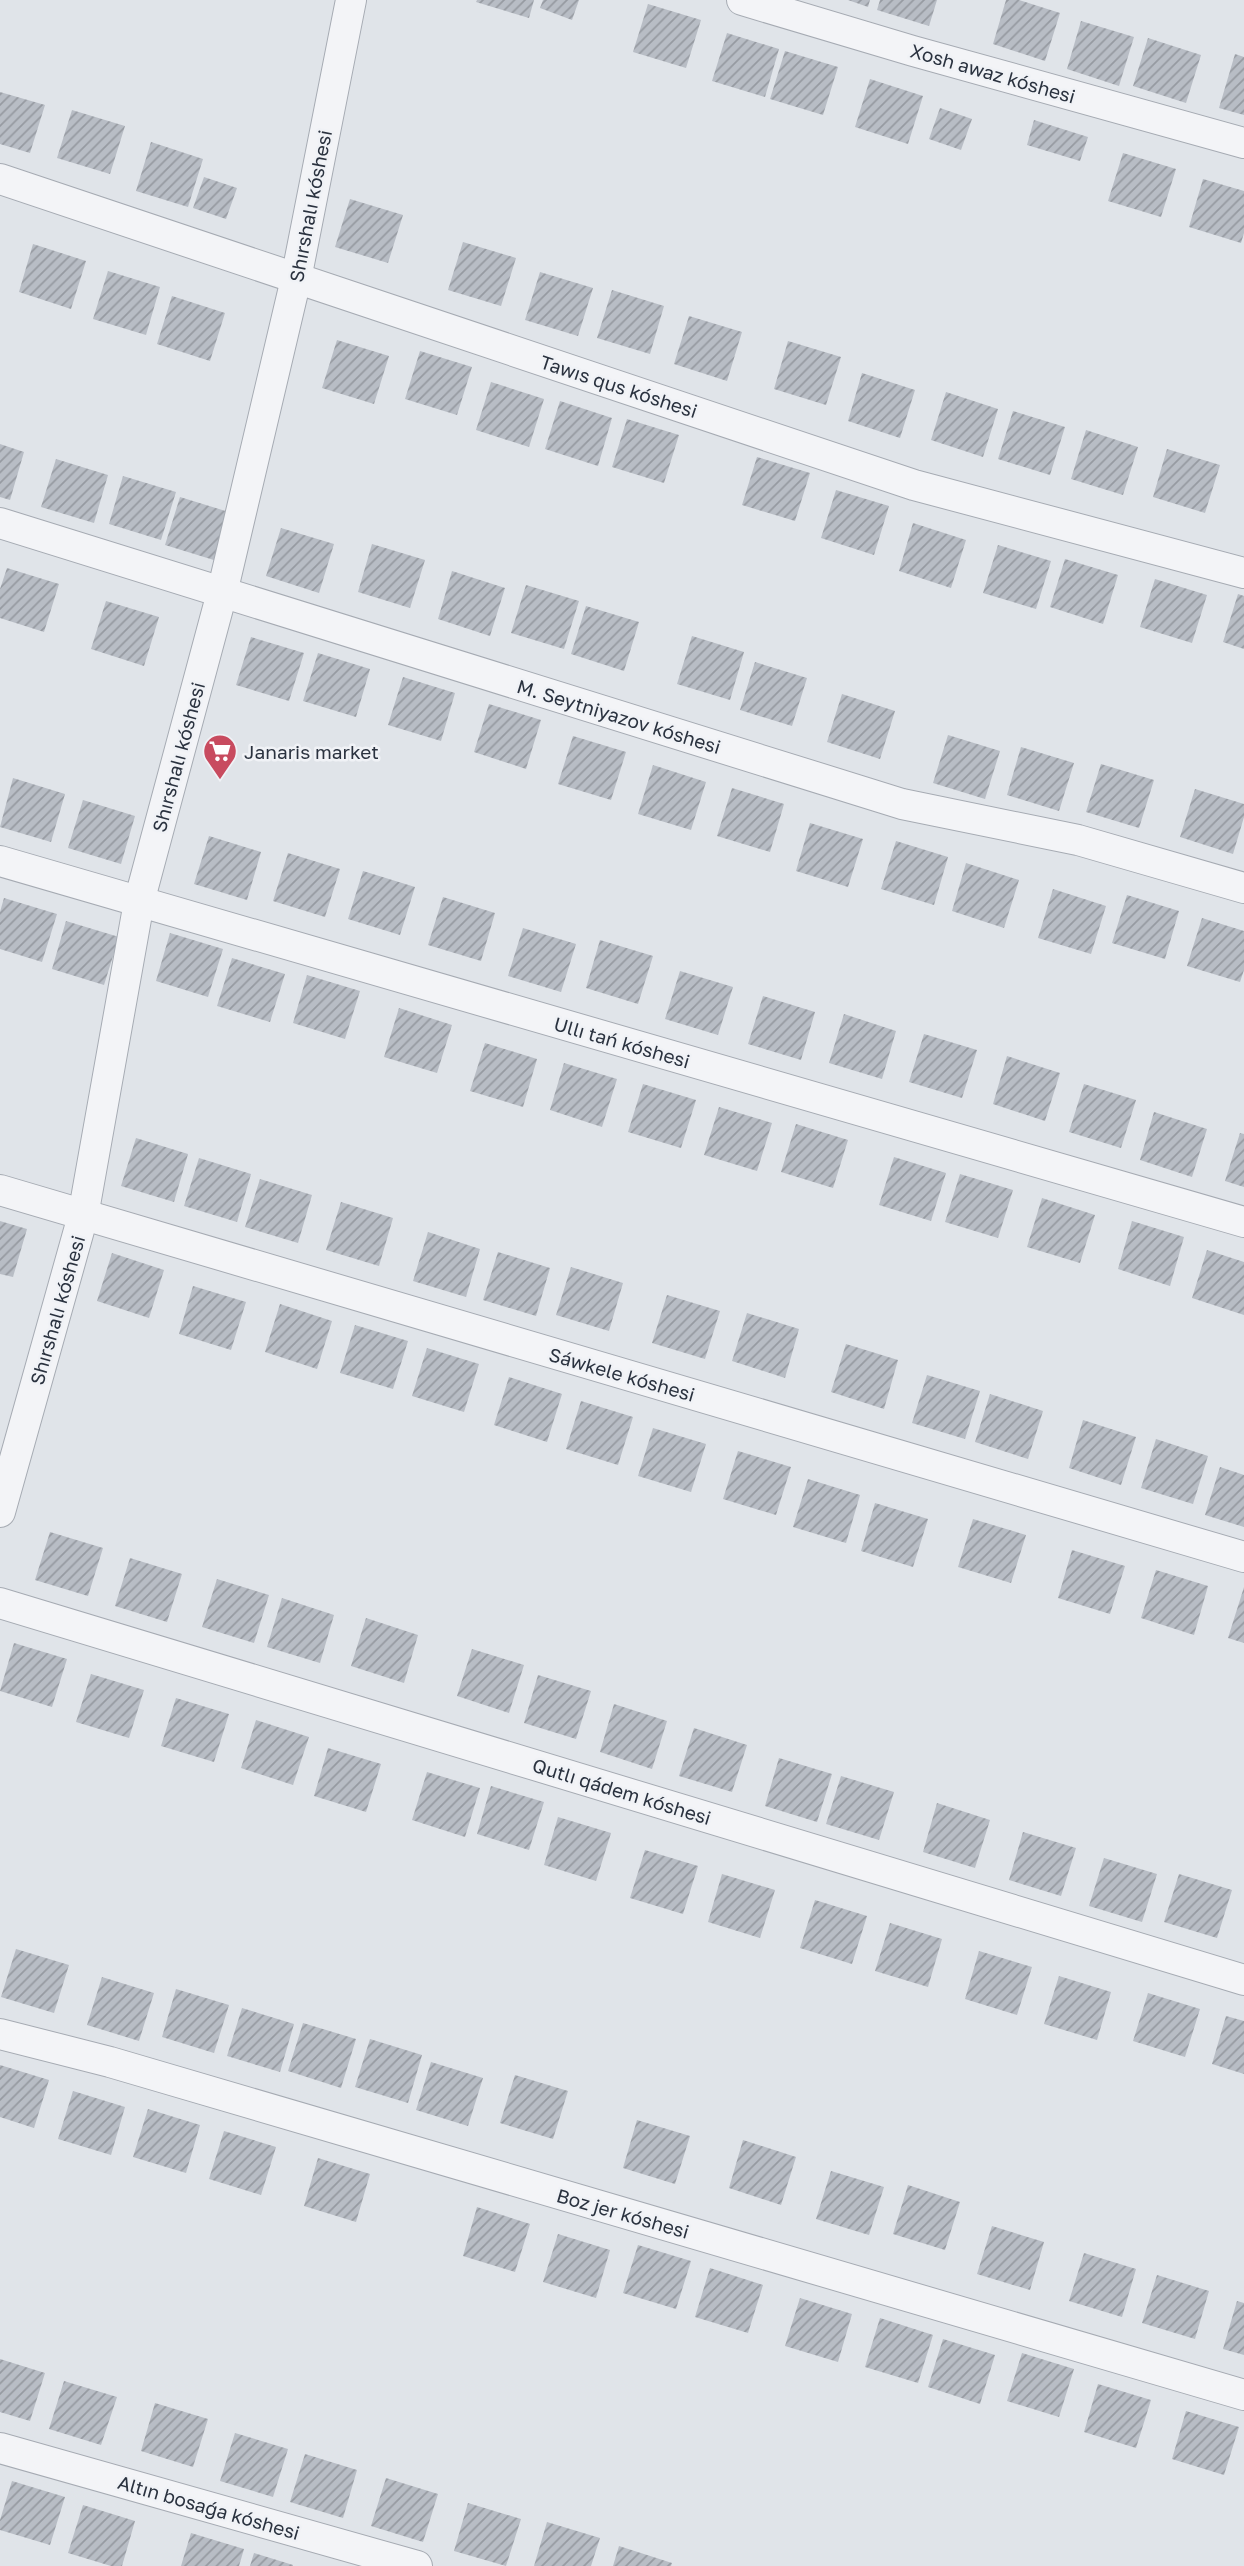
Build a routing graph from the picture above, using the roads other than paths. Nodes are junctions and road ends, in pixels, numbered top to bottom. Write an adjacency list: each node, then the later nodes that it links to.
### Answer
1 (351, 0): 5 (street, Shırshalı kóshesi)
2 (742, 0): 3 (street, Xosh awaz kóshesi)
3 (1244, 143)
4 (0, 179): 5 (street, Tawıs qus kóshesi)
5 (296, 279): 7 (street, Tawıs qus kóshesi); 8 (street, Shırshalı kóshesi)
6 (0, 523): 8 (street, M. Seytniyazov kóshesi)
7 (1244, 573)
8 (222, 593): 10 (street, M. Seytniyazov kóshesi); 11 (street, Shırshalı kóshesi)
9 (0, 861): 11 (street, Ullı tań kóshesi)
10 (1244, 887)
11 (139, 902): 13 (street, Shırshalı kóshesi); 14 (street, Ullı tań kóshesi)
12 (0, 1191): 13 (street, Sáwkele kóshesi)
13 (83, 1216): 15 (street, Shırshalı kóshesi); 16 (street, Sáwkele kóshesi)
14 (1244, 1223)
15 (0, 1512)
16 (1244, 1556)
17 (0, 1603): 18 (street, Qutlı qádem kóshesi)
18 (1244, 1979)
19 (0, 2034): 20 (street, Boz jer kóshesi)
20 (1244, 2395)
21 (0, 2448): 22 (street, Altın bosaǵa kóshesi)
22 (417, 2566)

